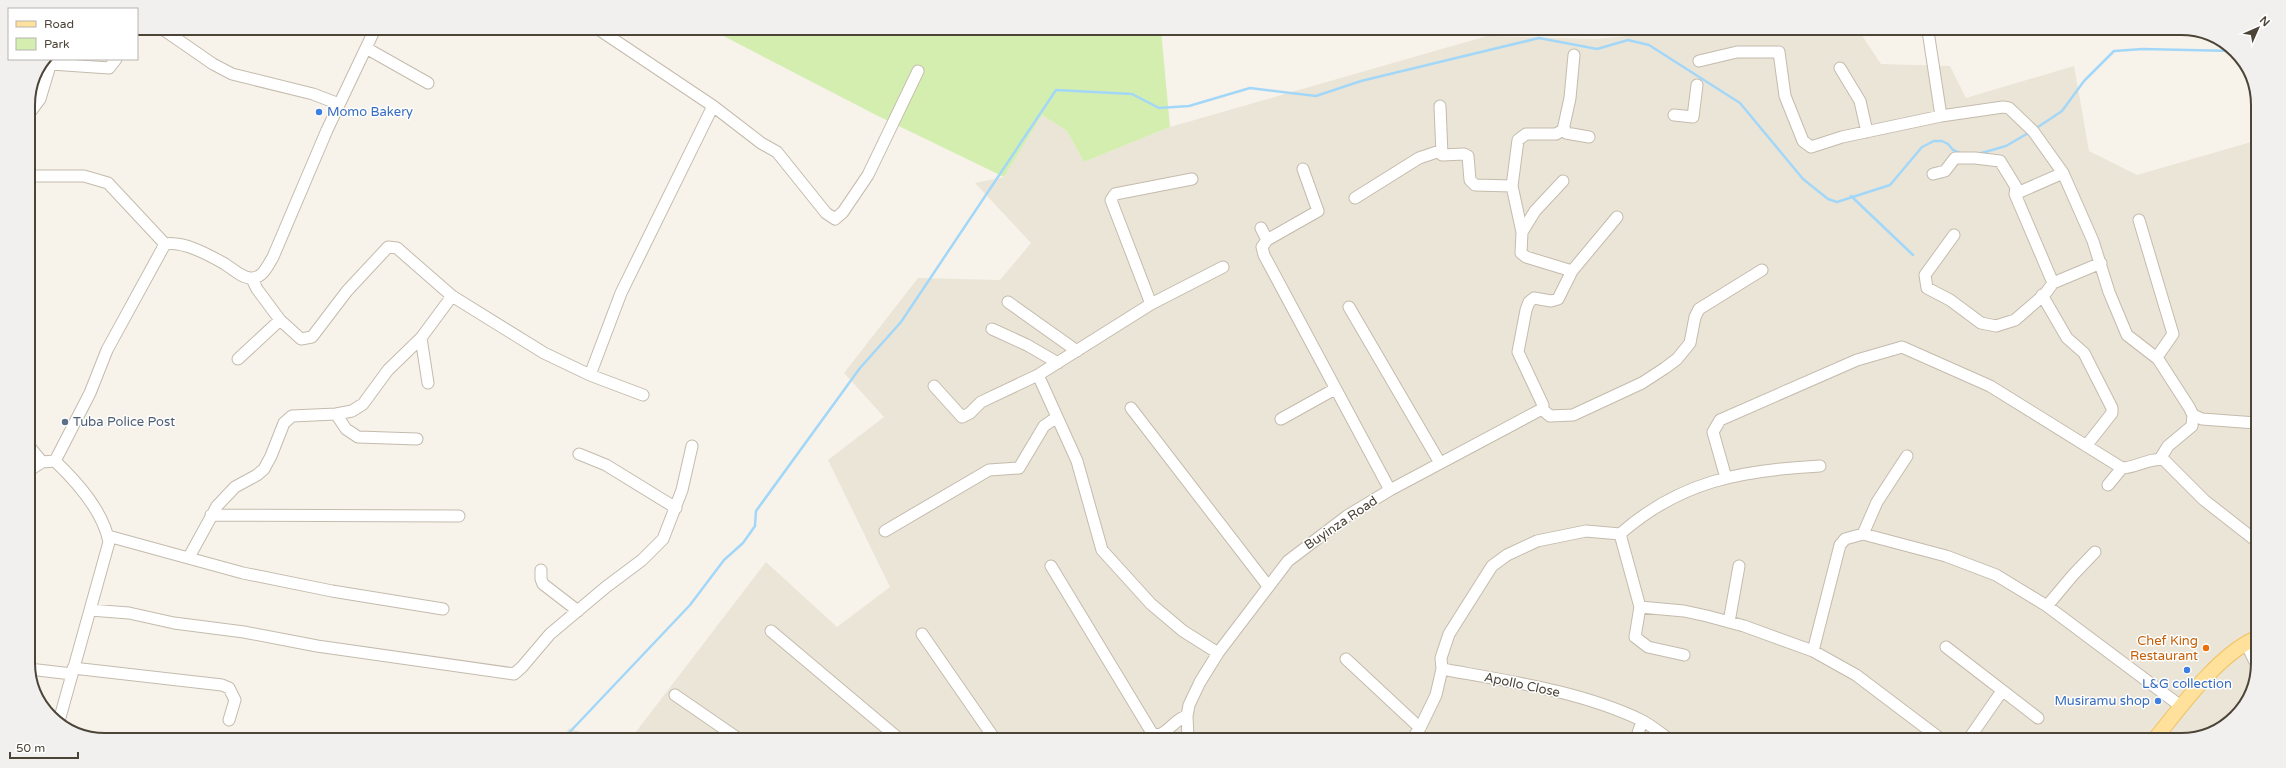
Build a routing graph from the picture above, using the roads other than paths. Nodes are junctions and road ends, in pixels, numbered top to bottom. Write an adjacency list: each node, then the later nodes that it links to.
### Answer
1 (171, 35): 14 (street)
2 (372, 35): 5 (street)
3 (607, 35): 16 (street)
4 (1928, 35): 19 (street)
5 (366, 48): 12 (street); 14 (street)
6 (1574, 56): 20 (street)
7 (115, 60): 9 (street)
8 (1699, 61): 21 (street)
9 (52, 62): 15 (street)
10 (1840, 68): 21 (street)
11 (918, 71): 16 (street)
12 (428, 83)
13 (1697, 85): 18 (street)
14 (340, 104): 44 (street)
15 (35, 106)
16 (713, 106): 60 (street)
17 (1440, 106): 23 (street)
18 (1674, 115)
19 (1941, 116): 21 (street); 26 (street)
20 (1564, 127): 22 (street); 30 (street)
21 (1867, 132)
22 (1589, 137)
23 (1440, 151): 30 (street); 32 (street)
24 (1303, 169): 38 (street)
25 (1933, 174): 31 (street)
26 (2063, 174): 31 (street); 40 (street)
27 (35, 176): 39 (street)
28 (1192, 179): 49 (street)
29 (1563, 181): 36 (street)
30 (1512, 186): 36 (street)
31 (2015, 194): 45 (street)
32 (1356, 198)
33 (1617, 217): 43 (street)
34 (2139, 220): 56 (street)
35 (1261, 228): 38 (street)
36 (1522, 232): 43 (street)
37 (1954, 235): 46 (street)
38 (1267, 240): 64 (street)
39 (165, 244): 44 (street); 80 (street)
40 (2101, 263): 45 (street); 56 (street)
41 (1223, 267): 49 (street)
42 (1762, 270): 67 (street)
43 (1572, 271): 67 (street)
44 (252, 278): 51 (street)
45 (2053, 284): 46 (street)
46 (2042, 295): 75 (street)
47 (452, 296): 51 (street); 53 (street); 60 (street)
48 (1008, 302): 54 (street)
49 (1151, 304): 54 (street)
50 (1349, 307): 82 (street)
51 (280, 320): 57 (street)
52 (992, 329): 55 (street)
53 (421, 338): 62 (street); 68 (street)
54 (1077, 351): 58 (street)
55 (1045, 355): 58 (street); 59 (street)
56 (2157, 357): 69 (street)
57 (238, 360)
58 (1058, 363): 59 (street)
59 (1048, 370): 61 (street)
60 (590, 375): 65 (street)
61 (1038, 375): 63 (street); 70 (street)
62 (428, 383)
63 (934, 386)
64 (1335, 389): 71 (street); 88 (street)
65 (643, 395)
66 (1130, 408): 102 (street)
67 (1542, 409): 82 (street, Buyinza Road)
68 (336, 414): 73 (street); 90 (street)
69 (2193, 415): 72 (street); 79 (street)
70 (1057, 417): 92 (street); 114 (street)
71 (1281, 419)
72 (2251, 423)
73 (417, 439)
74 (692, 446): 89 (street)
75 (2086, 446): 85 (street); 86 (street)
76 (35, 454): 81 (street)
77 (578, 454): 89 (street)
78 (1907, 456): 94 (street)
79 (2160, 459): 85 (street); 96 (street)
80 (55, 461): 81 (street); 95 (street)
81 (42, 462): 83 (street)
82 (1440, 463): 88 (street, Buyinza Road)
83 (35, 466)
84 (1820, 466): 86 (street)
85 (2122, 468): 87 (street)
86 (1726, 478): 93 (street)
87 (2108, 485)
88 (1390, 490): 102 (street, Buyinza Road)
89 (676, 508): 107 (street)
90 (211, 515): 91 (street); 98 (street)
91 (459, 516)
92 (885, 531)
93 (1620, 534): 104 (street); 117 (street)
94 (1863, 534): 103 (street); 113 (street)
95 (108, 536): 98 (street); 106 (street)
96 (2251, 537)
97 (2095, 552): 103 (street)
98 (189, 557): 105 (street)
99 (1051, 566): 132 (street)
100 (1739, 566): 108 (street)
101 (541, 570): 107 (street)
102 (1268, 586): 114 (street, Buyinza Road)
103 (2047, 606): 122 (street)
104 (1640, 607): 108 (street); 115 (street)
105 (443, 609)
106 (90, 610): 107 (street); 119 (street)
107 (578, 611)
108 (1729, 622): 113 (street)
109 (770, 631): 130 (street)
110 (922, 634): 131 (street)
111 (2250, 641): 122 (main road)
112 (1946, 647): 120 (street)
113 (1813, 651): 138 (street)
114 (1218, 653): 123 (street, Buyinza Road)
115 (1684, 655)
116 (1346, 659): 128 (street)
117 (1442, 669): 127 (street, Apollo Close); 128 (street)
118 (35, 670): 119 (street)
119 (72, 671): 124 (street); 126 (street)
120 (2002, 691): 125 (street); 139 (street)
121 (675, 695): 129 (street)
122 (2182, 707): 140 (main road)
123 (1187, 716): 133 (street); 134 (street, Buyinza Road)
124 (60, 717)
125 (2038, 718)
126 (229, 720)
127 (1642, 721): 136 (street); 137 (street, Apollo Close)
128 (1420, 728): 135 (street)
129 (730, 733)
130 (892, 733)
131 (991, 733)
132 (1152, 733)
133 (1163, 733)
134 (1188, 733)
135 (1416, 733)
136 (1638, 733)
137 (1660, 733)
138 (1933, 733)
139 (1973, 733)
140 (2162, 733)

